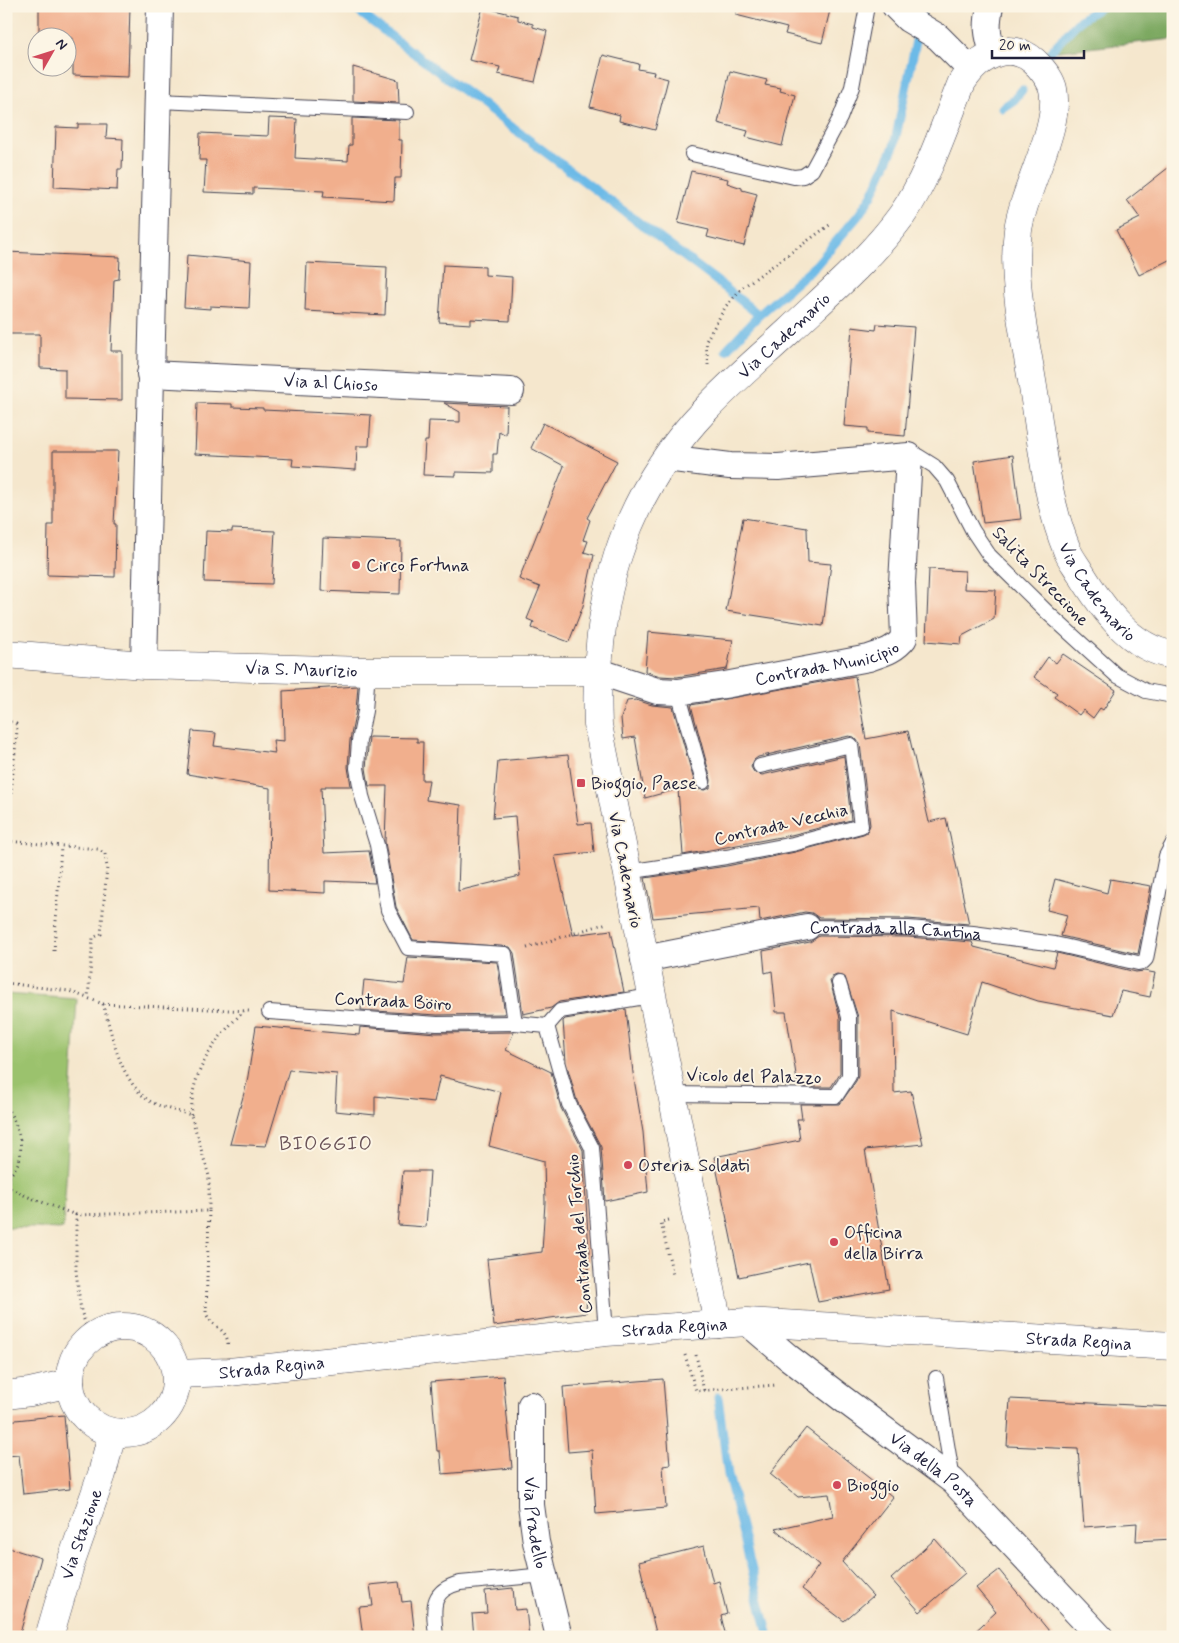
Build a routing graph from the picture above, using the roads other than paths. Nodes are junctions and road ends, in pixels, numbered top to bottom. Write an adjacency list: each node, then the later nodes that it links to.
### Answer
1 (160, 6): 7 (street)
2 (867, 6): 9 (lane)
3 (990, 6): 5 (street)
4 (911, 19): 6 (street)
5 (993, 53): 6 (street, Via Cademario); 15 (street, Via Cademario)
6 (970, 69): 13 (street, Via Cademario)
7 (158, 101): 8 (lane); 10 (street)
8 (407, 112)
9 (692, 154)
10 (150, 374): 11 (street, Via al Chioso); 16 (street)
11 (511, 391)
12 (908, 456): 13 (street); 19 (street, Contrada Municipio); 20 (lane, Salita Streccione)
13 (666, 458): 18 (street, Via Cademario)
14 (6, 654): 16 (street, Via S. Maurizio)
15 (1173, 656)
16 (144, 665): 17 (street, Via S. Maurizio)
17 (368, 671): 18 (street, Via S. Maurizio); 30 (lane)
18 (597, 671): 19 (street, Contrada Municipio); 24 (street, Via Cademario)
19 (678, 692): 22 (lane)
20 (1173, 696)
21 (760, 766): 24 (lane, Contrada Vecchia)
22 (703, 782)
23 (1173, 843): 25 (lane, Contrada alla Cantina)
24 (626, 872): 26 (street, Via Cademario)
25 (806, 927): 26 (street, Contrada alla Cantina)
26 (644, 959): 28 (street, Via Cademario)
27 (839, 982): 32 (lane, Vicolo del Palazzo)
28 (651, 996): 31 (lane); 32 (street, Via Cademario)
29 (269, 1012): 30 (lane, Contrada Böiro)
30 (515, 1023): 31 (lane)
31 (547, 1026): 35 (lane, Contrada del Torchio)
32 (672, 1094): 34 (street, Via Cademario)
33 (747, 1322): 34 (street, Strada Regina); 36 (street, Strada Regina); 43 (street, Via della Posta)
34 (718, 1324): 35 (street, Strada Regina)
35 (606, 1332): 37 (street, Strada Regina)
36 (1173, 1346)
37 (177, 1374): 39 (street); 42 (street)
38 (936, 1378): 43 (lane)
39 (70, 1384): 40 (street); 42 (street)
40 (6, 1395)
41 (531, 1404): 44 (street, Via Pradello)
42 (112, 1433): 45 (street, Via Stazione)
43 (953, 1480): 48 (street, Via della Posta)
44 (544, 1575): 46 (lane); 47 (street, Via Pradello)
45 (49, 1637)
46 (436, 1637)
47 (560, 1637)
48 (1100, 1637)

